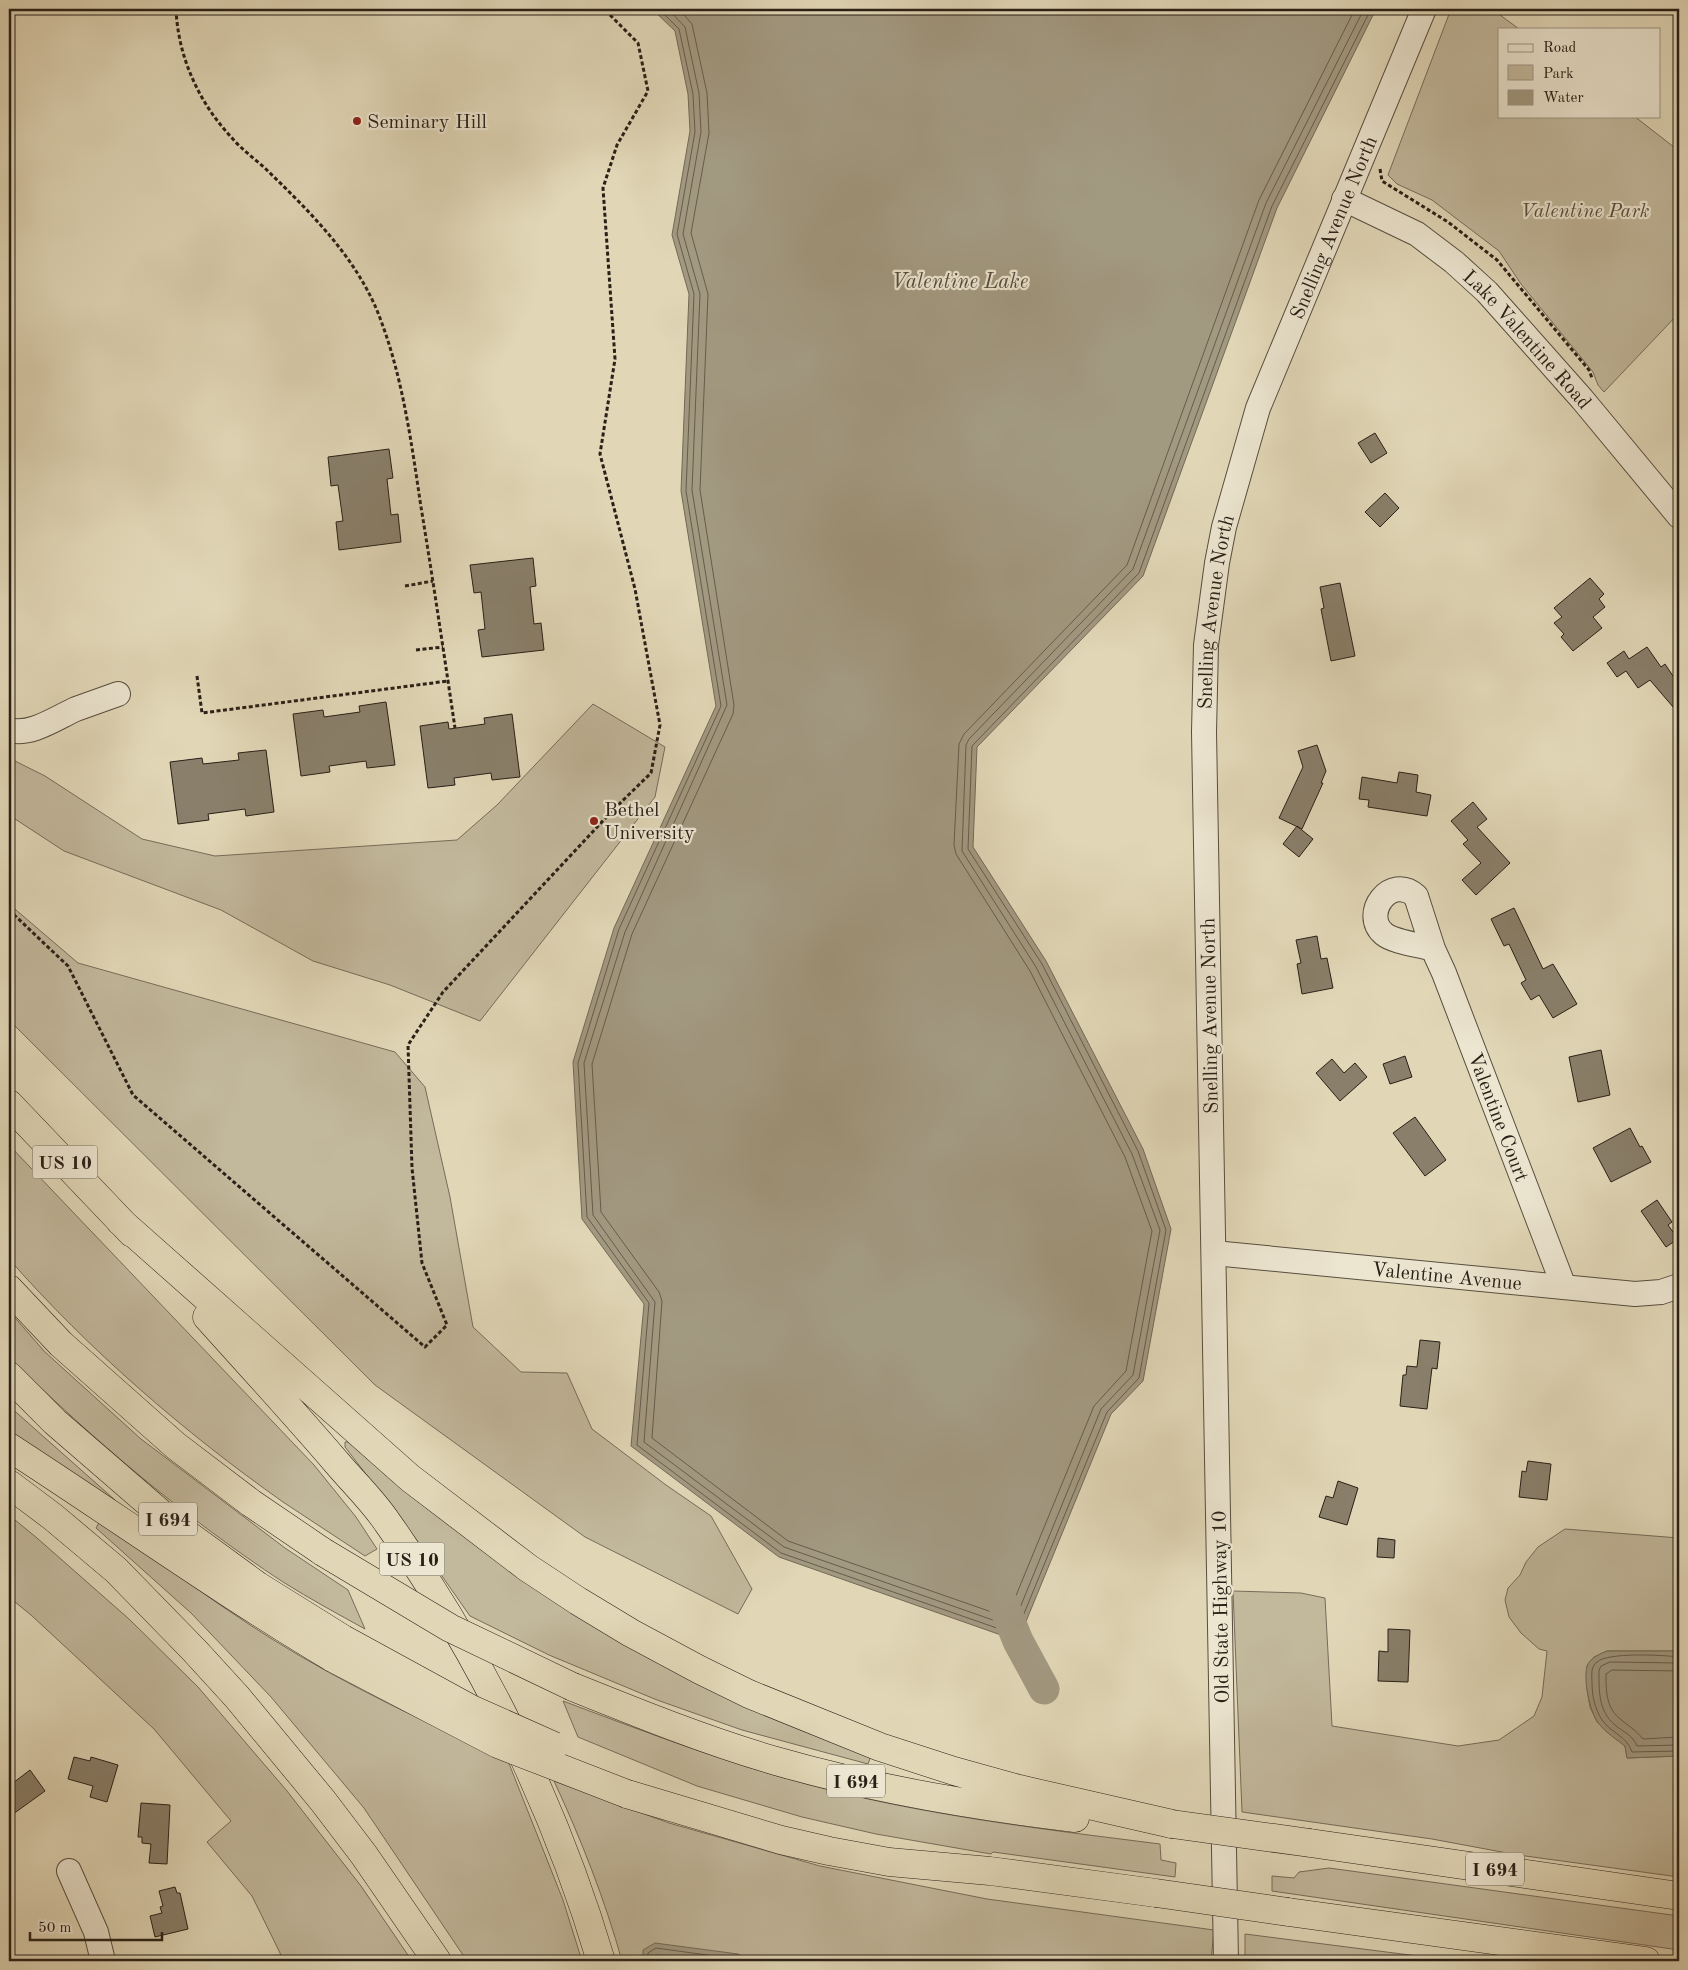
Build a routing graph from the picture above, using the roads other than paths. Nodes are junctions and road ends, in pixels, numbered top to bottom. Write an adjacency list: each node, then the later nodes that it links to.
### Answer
1 (1424, 9): 2 (street, Snelling Avenue North)
2 (1344, 198): 3 (street, Lake Valentine Road); 9 (street, Snelling Avenue North)
3 (1679, 516)
4 (118, 694): 5 (street)
5 (9, 730)
6 (1433, 949): 11 (street, Valentine Court)
7 (9, 1104): 8 (highway, US 10)
8 (120, 1221): 17 (highway); 22 (highway, US 10)
9 (1214, 1253): 11 (street, Valentine Avenue); 23 (street, Old State Highway 10)
10 (1679, 1286): 11 (street, Valentine Avenue)
11 (1564, 1287)
12 (9, 1289): 17 (highway, I 694, bridge)
13 (9, 1376): 16 (highway, I 694)
14 (9, 1447): 16 (highway)
15 (9, 1484): 21 (highway)
16 (338, 1649): 24 (highway, bridge)
17 (1161, 1822): 19 (highway, I 694, bridge)
18 (69, 1871): 20 (street)
19 (1679, 1896)
20 (103, 1961)
21 (437, 1961)
22 (601, 1961)
23 (1226, 1961)
24 (1646, 1961)

